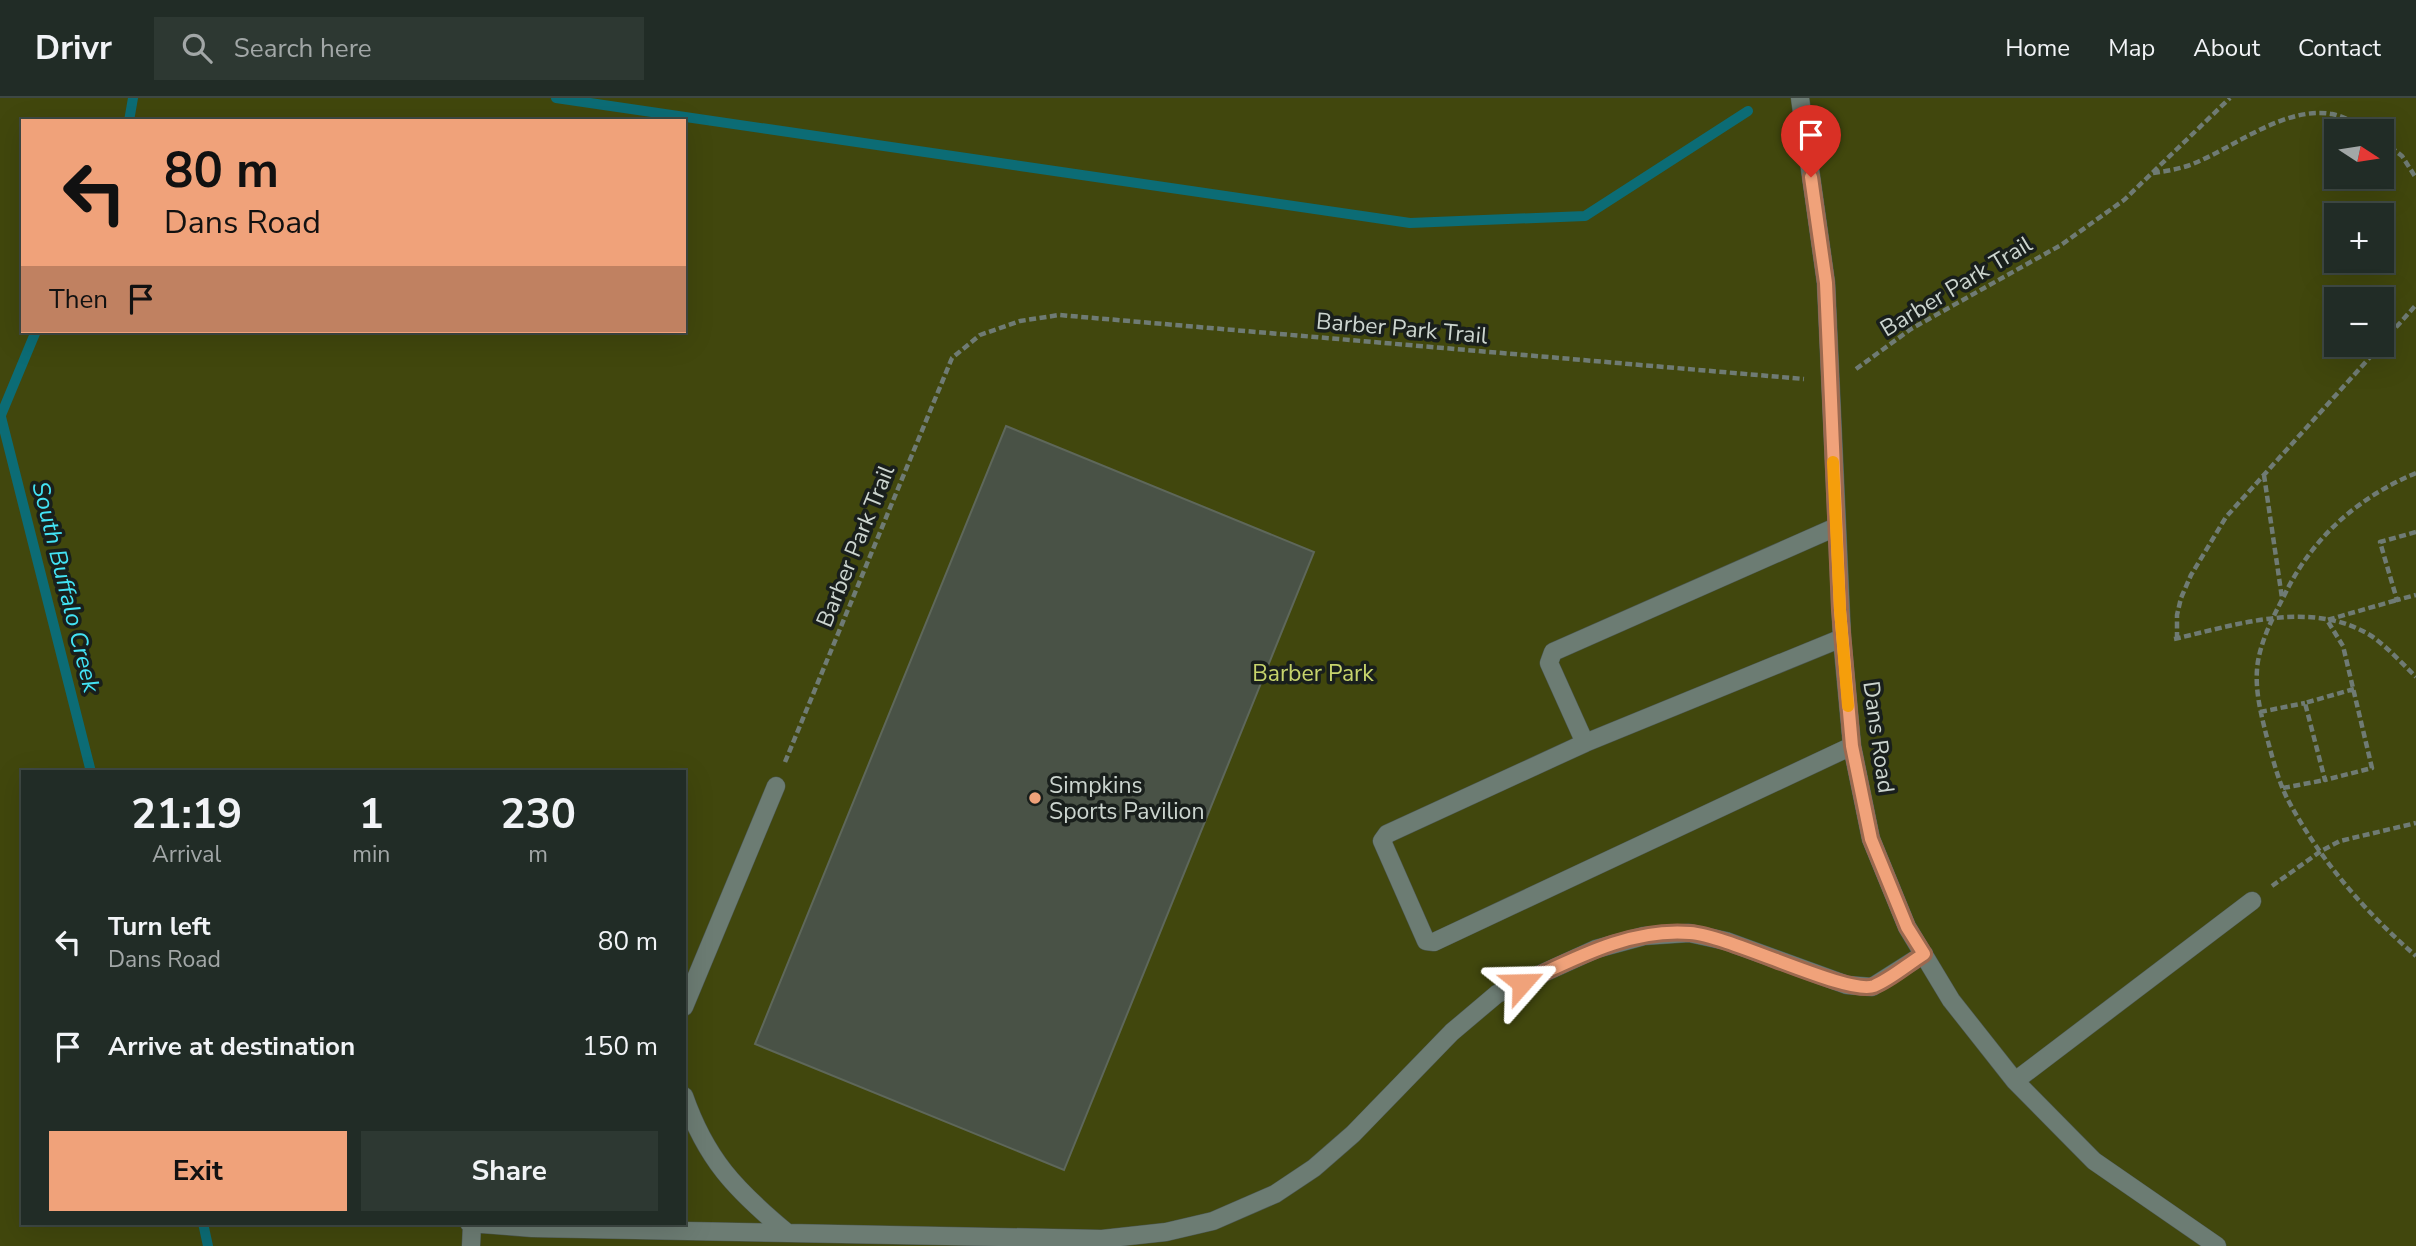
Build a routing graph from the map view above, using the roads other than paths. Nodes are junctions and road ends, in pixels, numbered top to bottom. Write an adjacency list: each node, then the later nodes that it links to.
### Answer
1 (1800, 98): 2 (lane, Dans Road)
2 (1836, 527): 3 (lane, Dans Road); 4 (lane)
3 (1842, 638): 4 (lane); 5 (lane, Dans Road)
4 (1585, 743): 5 (lane)
5 (1852, 746): 8 (lane, Dans Road)
6 (776, 786): 9 (lane)
7 (2252, 901): 10 (lane)
8 (1924, 954): 10 (lane, Dans Road); 14 (lane)
9 (686, 1002)
10 (2015, 1081): 16 (lane, Dans Road)
11 (686, 1102): 14 (lane)
12 (471, 1225): 15 (lane)
13 (516, 1225): 14 (lane)
14 (785, 1231)
15 (471, 1246)
16 (2217, 1246)

